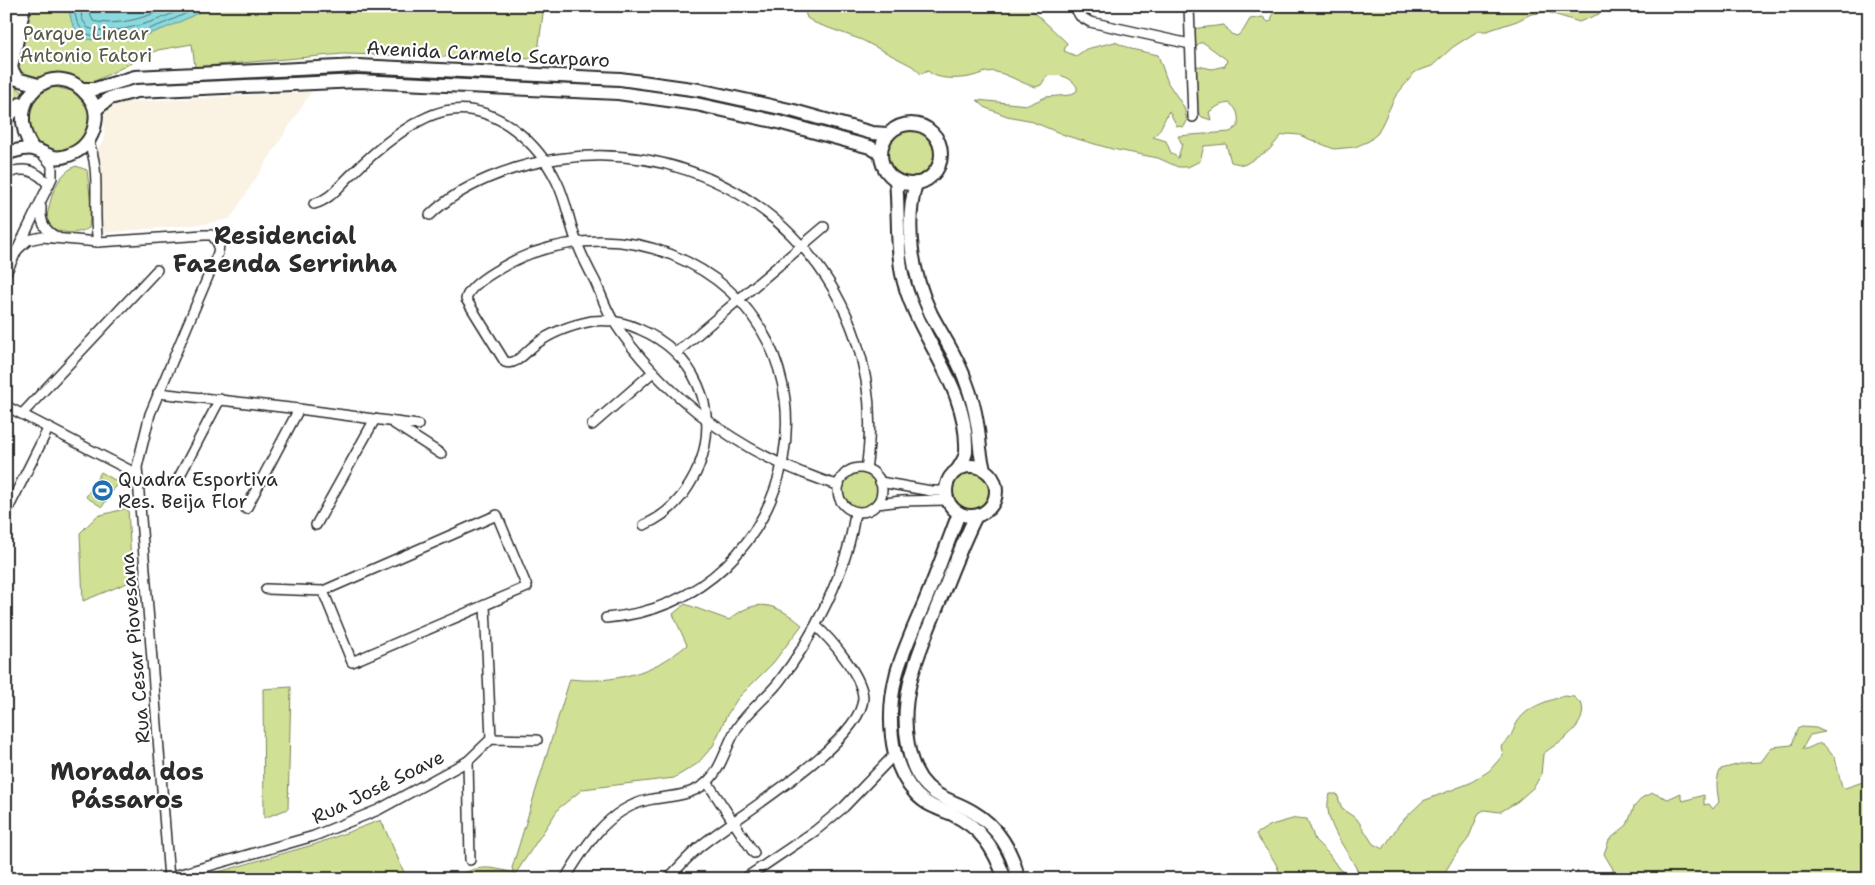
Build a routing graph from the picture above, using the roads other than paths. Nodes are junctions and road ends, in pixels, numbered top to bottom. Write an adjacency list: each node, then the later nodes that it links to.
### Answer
1 (15, 6): 5 (main road)
2 (24, 6): 7 (main road)
3 (1074, 6): 6 (street)
4 (1189, 6): 6 (street)
5 (6, 42)
6 (1190, 44): 11 (street)
7 (38, 85): 8 (main road); 9 (main road)
8 (83, 89): 10 (main road); 13 (main road, Avenida Carmelo Scarparo)
9 (23, 100): 12 (main road); 15 (main road)
10 (96, 109): 14 (main road); 17 (main road, Avenida Carmelo Scarparo)
11 (1193, 117)
12 (6, 119)
13 (888, 134): 17 (main road); 21 (main road)
14 (88, 142): 15 (main road); 28 (street)
15 (38, 152): 16 (main road); 22 (street)
16 (7, 154)
17 (880, 154): 20 (main road)
18 (545, 161): 24 (street); 25 (street); 29 (street); 30 (street)
19 (6, 174): 22 (street)
20 (896, 180): 21 (main road); 53 (main road)
21 (916, 184): 51 (main road)
22 (49, 185): 23 (street)
23 (44, 200): 27 (street); 31 (street)
24 (314, 204)
25 (430, 215)
26 (824, 227): 30 (street)
27 (59, 238): 28 (street); 31 (street)
28 (98, 242): 38 (street, Rua Cesar Piovesana)
29 (576, 242): 34 (street); 35 (street); 35 (street)
30 (801, 246): 34 (street); 52 (street)
31 (17, 250): 33 (street)
32 (157, 270): 42 (street)
33 (6, 273)
34 (738, 300): 36 (street); 50 (street)
35 (613, 320): 36 (street); 37 (street)
36 (677, 352): 43 (street)
37 (653, 372): 43 (street); 47 (street)
38 (158, 393): 39 (street); 54 (street, Rua Cesar Piovesana)
39 (220, 399): 41 (street); 55 (street)
40 (6, 406): 42 (street)
41 (299, 409): 44 (street); 60 (street)
42 (22, 414): 48 (street)
43 (707, 418): 50 (street); 66 (street)
44 (375, 419): 45 (street); 65 (street)
45 (391, 421): 46 (street); 49 (street)
46 (418, 425)
47 (592, 425)
48 (49, 427): 54 (street); 62 (street)
49 (441, 454)
50 (782, 465): 57 (street); 70 (street)
51 (984, 468): 53 (main road); 64 (main road)
52 (866, 469): 56 (street); 57 (street)
53 (958, 469): 58 (main road)
54 (137, 474): 80 (street, Rua Cesar Piovesana)
55 (177, 481)
56 (880, 482): 58 (street); 59 (street)
57 (839, 485): 61 (street)
58 (947, 495): 59 (street); 63 (main road)
59 (877, 504): 61 (street)
60 (246, 509)
61 (855, 512): 71 (street)
62 (6, 513)
63 (958, 513): 64 (main road); 74 (main road)
64 (976, 516): 85 (main road)
65 (316, 525)
66 (644, 525)
67 (266, 589): 68 (street)
68 (323, 591): 69 (street); 69 (street)
69 (485, 605): 72 (street)
70 (606, 618)
71 (816, 626): 76 (street); 77 (street)
72 (491, 739): 73 (street); 75 (street, Rua José Soave)
73 (536, 740)
74 (894, 755): 83 (street); 84 (main road)
75 (468, 761): 79 (street); 80 (street, Rua José Soave)
76 (707, 782): 77 (street); 81 (street)
77 (734, 821): 78 (street); 82 (street)
78 (754, 853)
79 (470, 860)
80 (170, 878)
81 (565, 879)
82 (668, 879)
83 (744, 879)
84 (1005, 879)
85 (1018, 879)

